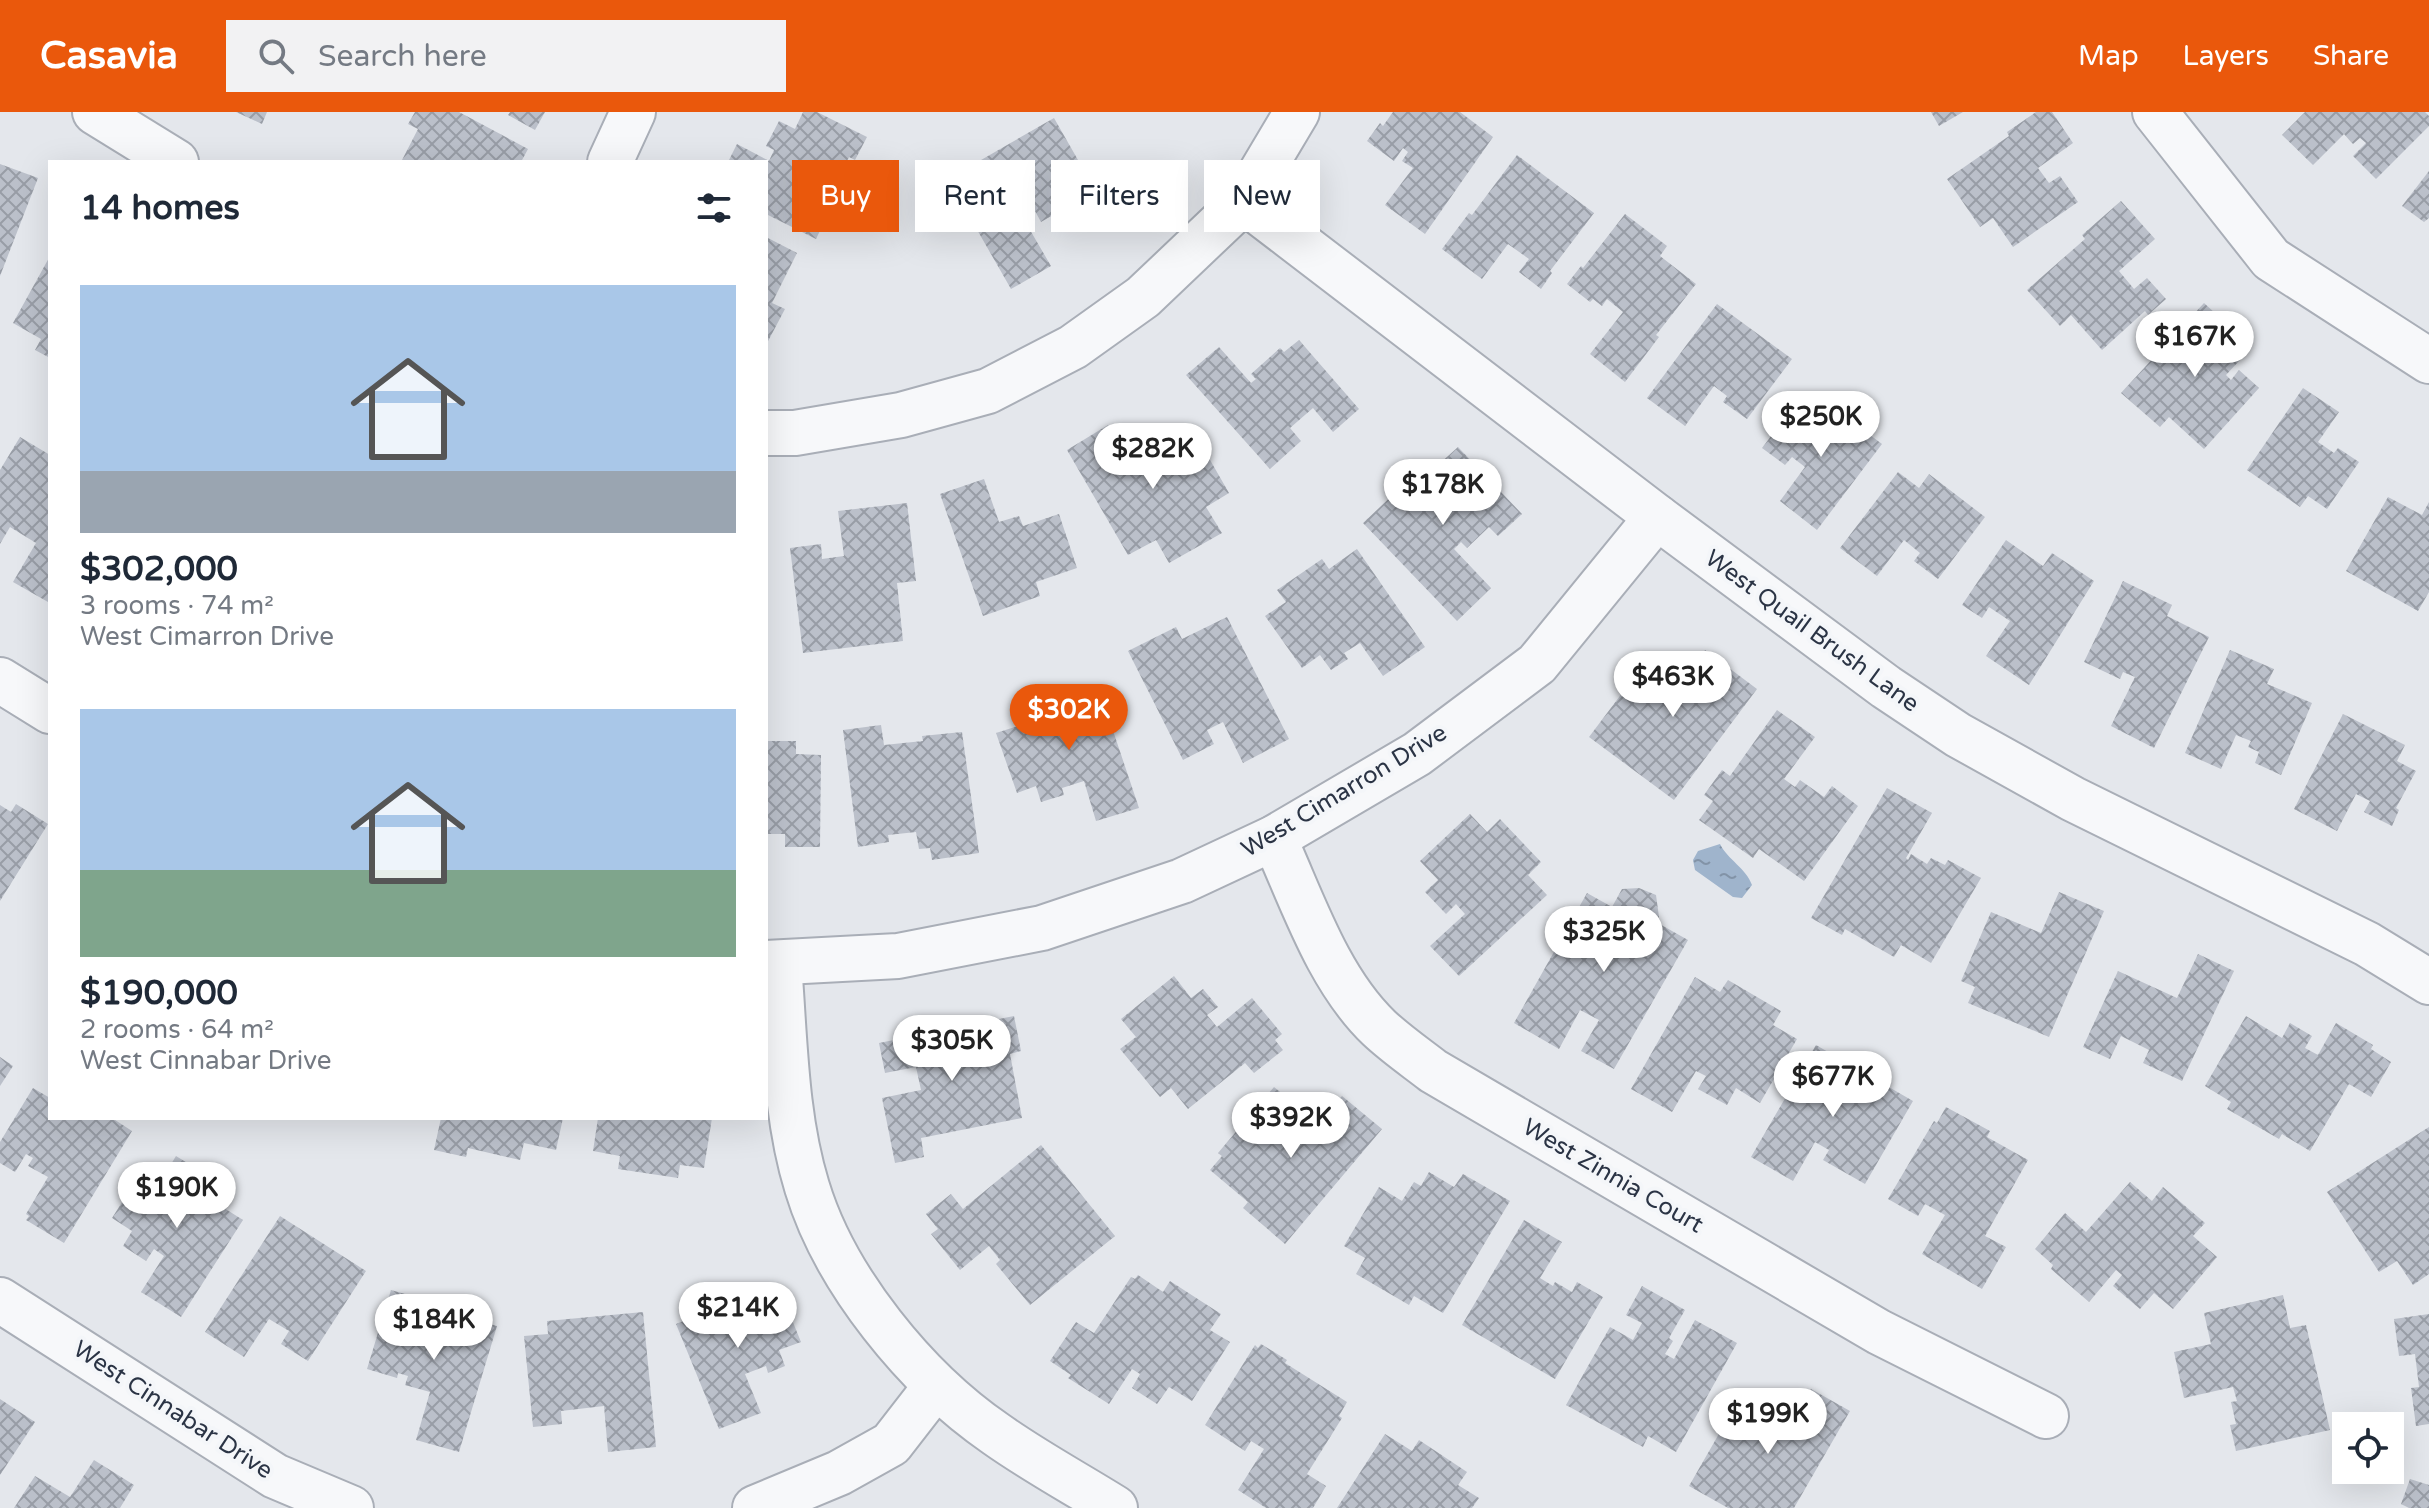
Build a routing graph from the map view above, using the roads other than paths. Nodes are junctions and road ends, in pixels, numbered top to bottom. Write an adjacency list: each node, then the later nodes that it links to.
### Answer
1 (95, 112): 5 (street)
2 (633, 112): 6 (street)
3 (1297, 112): 7 (street)
4 (2155, 112): 10 (street)
5 (173, 160)
6 (611, 160)
7 (1268, 160)
8 (1210, 232): 11 (street)
9 (1285, 232): 12 (street, West Quail Brush Lane)
10 (2429, 361)
11 (768, 433)
12 (1657, 517): 15 (street, West Cimarron Drive); 17 (street, West Quail Brush Lane)
13 (0, 680): 14 (street)
14 (48, 710)
15 (1274, 838): 16 (street, West Cimarron Drive); 20 (street, West Zinnia Court)
16 (772, 964): 19 (street)
17 (2429, 982)
18 (0, 1300): 21 (street, West Cinnabar Drive)
19 (936, 1386): 22 (street); 23 (street)
20 (2046, 1416)
21 (351, 1508)
22 (755, 1508)
23 (1115, 1508)

